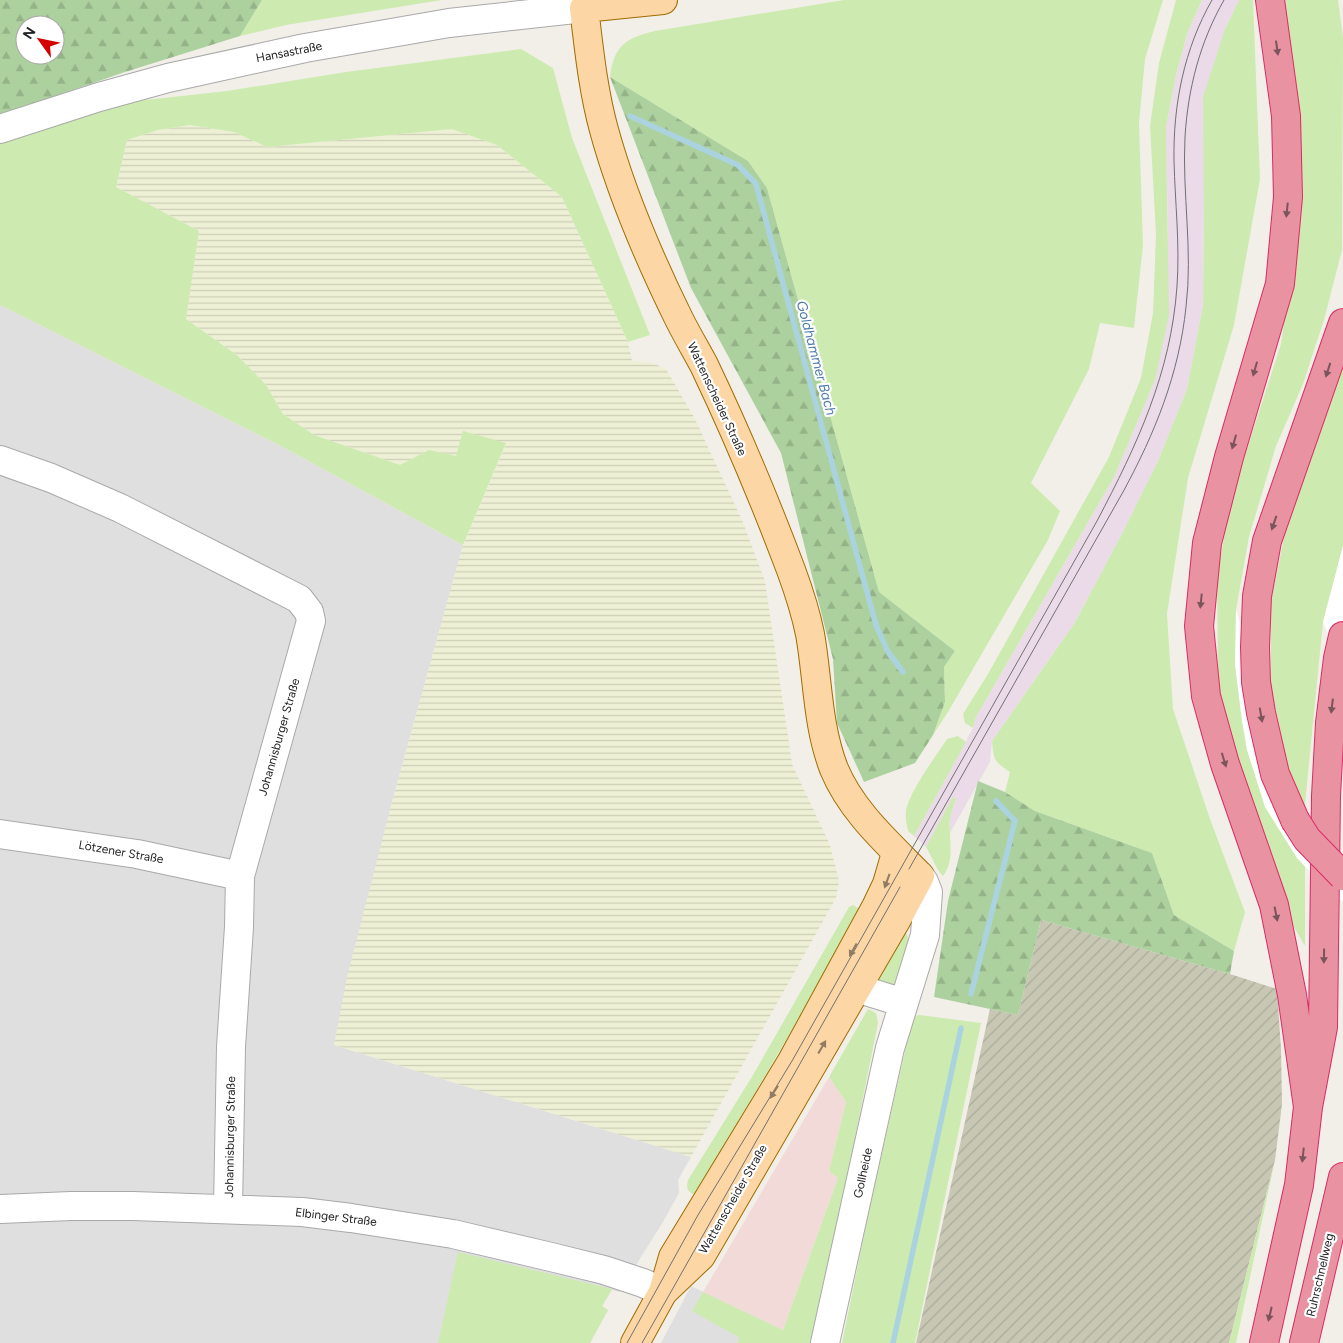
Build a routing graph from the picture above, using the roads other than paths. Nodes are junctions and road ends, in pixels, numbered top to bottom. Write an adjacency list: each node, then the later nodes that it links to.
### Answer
1 (663, 0): 3 (main road)
2 (1270, 0): 15 (highway, one-way to 15)
3 (583, 4): 4 (street, Hansastraße); 9 (main road, Wattenscheider Straße)
4 (0, 129)
5 (1343, 324): 12 (highway, one-way to 12, bridge)
6 (0, 460): 10 (street, Johannisburger Straße)
7 (1340, 647): 15 (highway, one-way to 15)
8 (0, 834): 10 (street, Lötzener Straße)
9 (896, 853): 11 (main road, Wattenscheider Straße); 19 (main road, Wattenscheider Straße, one-way to 19)
10 (240, 876): 17 (street, Johannisburger Straße)
11 (920, 876): 13 (main road, Wattenscheider Straße); 14 (street, Gollheide)
12 (1343, 876)
13 (856, 988): 14 (street); 19 (main road, Wattenscheider Straße, one-way to 13)
14 (904, 1003): 21 (street, Gollheide)
15 (1308, 1107): 22 (highway, one-way to 22)
16 (1343, 1177): 23 (highway, Ruhrschnellweg)
17 (228, 1208): 18 (street, Elbinger Straße); 19 (street, Elbinger Straße)
18 (0, 1209)
19 (664, 1292): 20 (main road)
20 (635, 1343)
21 (825, 1343)
22 (1264, 1343)
23 (1304, 1343)

